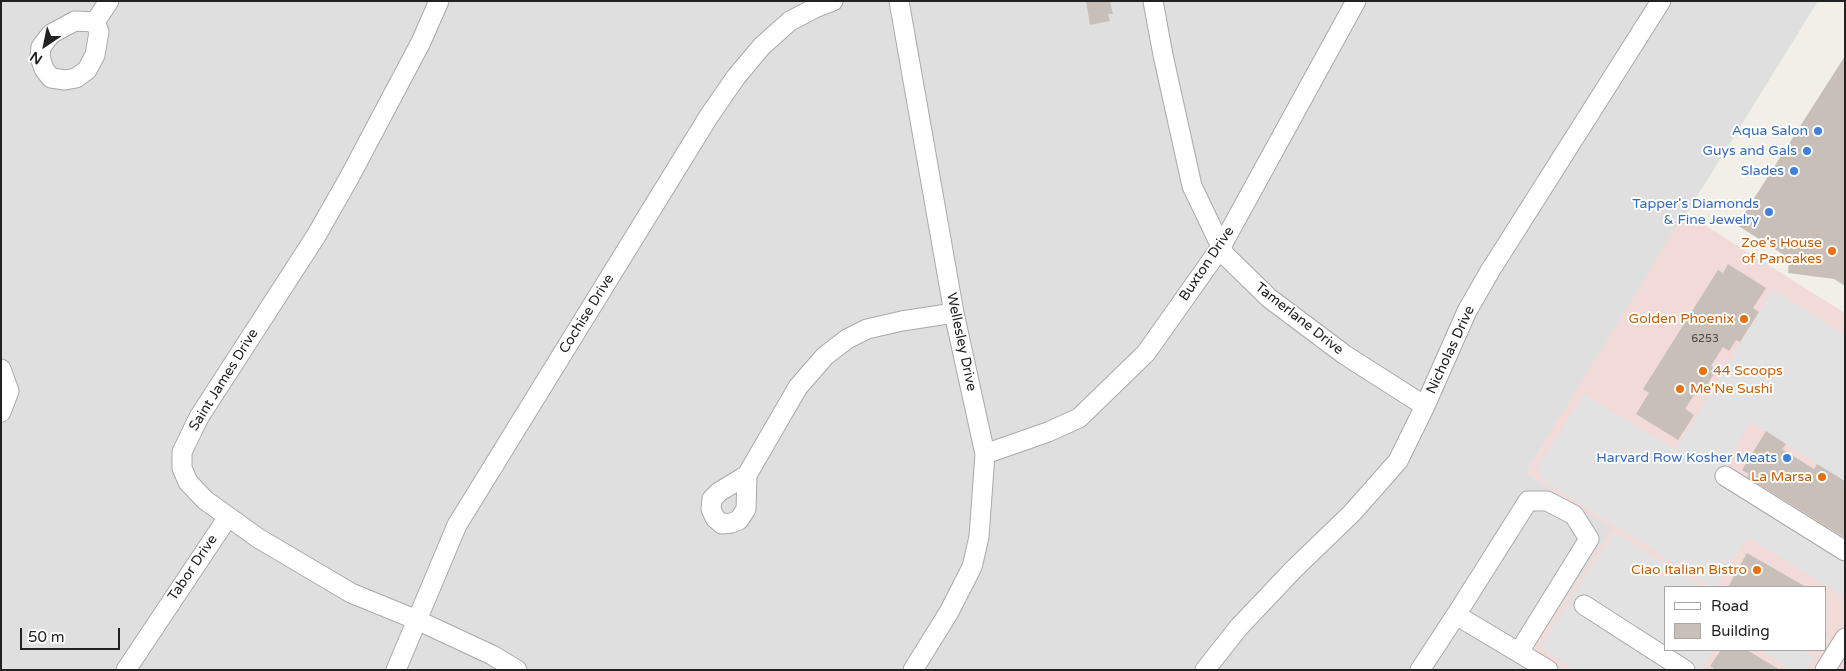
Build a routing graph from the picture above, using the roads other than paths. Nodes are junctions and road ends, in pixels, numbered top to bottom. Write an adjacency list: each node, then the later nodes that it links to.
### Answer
1 (109, 1): 8 (street)
2 (439, 1): 17 (street, Saint James Drive)
3 (832, 1): 21 (street, Cochise Drive)
4 (899, 1): 10 (street, Wellesley Drive)
5 (1153, 1): 9 (street, Tamerlane Drive)
6 (1356, 1): 9 (street, Buxton Drive)
7 (1661, 1): 12 (street, Nicholas Drive)
8 (96, 22)
9 (1221, 247): 12 (street, Tamerlane Drive); 14 (street, Buxton Drive)
10 (954, 313): 14 (street, Wellesley Drive); 15 (street)
11 (1, 368): 13 (street)
12 (1425, 406): 28 (street, Nicholas Drive)
13 (1, 412)
14 (985, 454): 27 (street, Wellesley Drive)
15 (747, 475)
16 (1725, 476): 18 (street)
17 (228, 517): 21 (street, Saint James Drive); 24 (street, Tabor Drive)
18 (1845, 551)
19 (1584, 605): 31 (street)
20 (1456, 615): 23 (street); 23 (street); 29 (street)
21 (417, 620): 25 (street, Cochise Drive); 26 (street, Saint James Drive)
22 (1842, 649): 32 (street)
23 (1519, 652): 30 (street)
24 (126, 670)
25 (396, 670)
26 (517, 670)
27 (913, 670)
28 (1204, 670)
29 (1420, 670)
30 (1548, 670)
31 (1685, 670)
32 (1825, 670)

